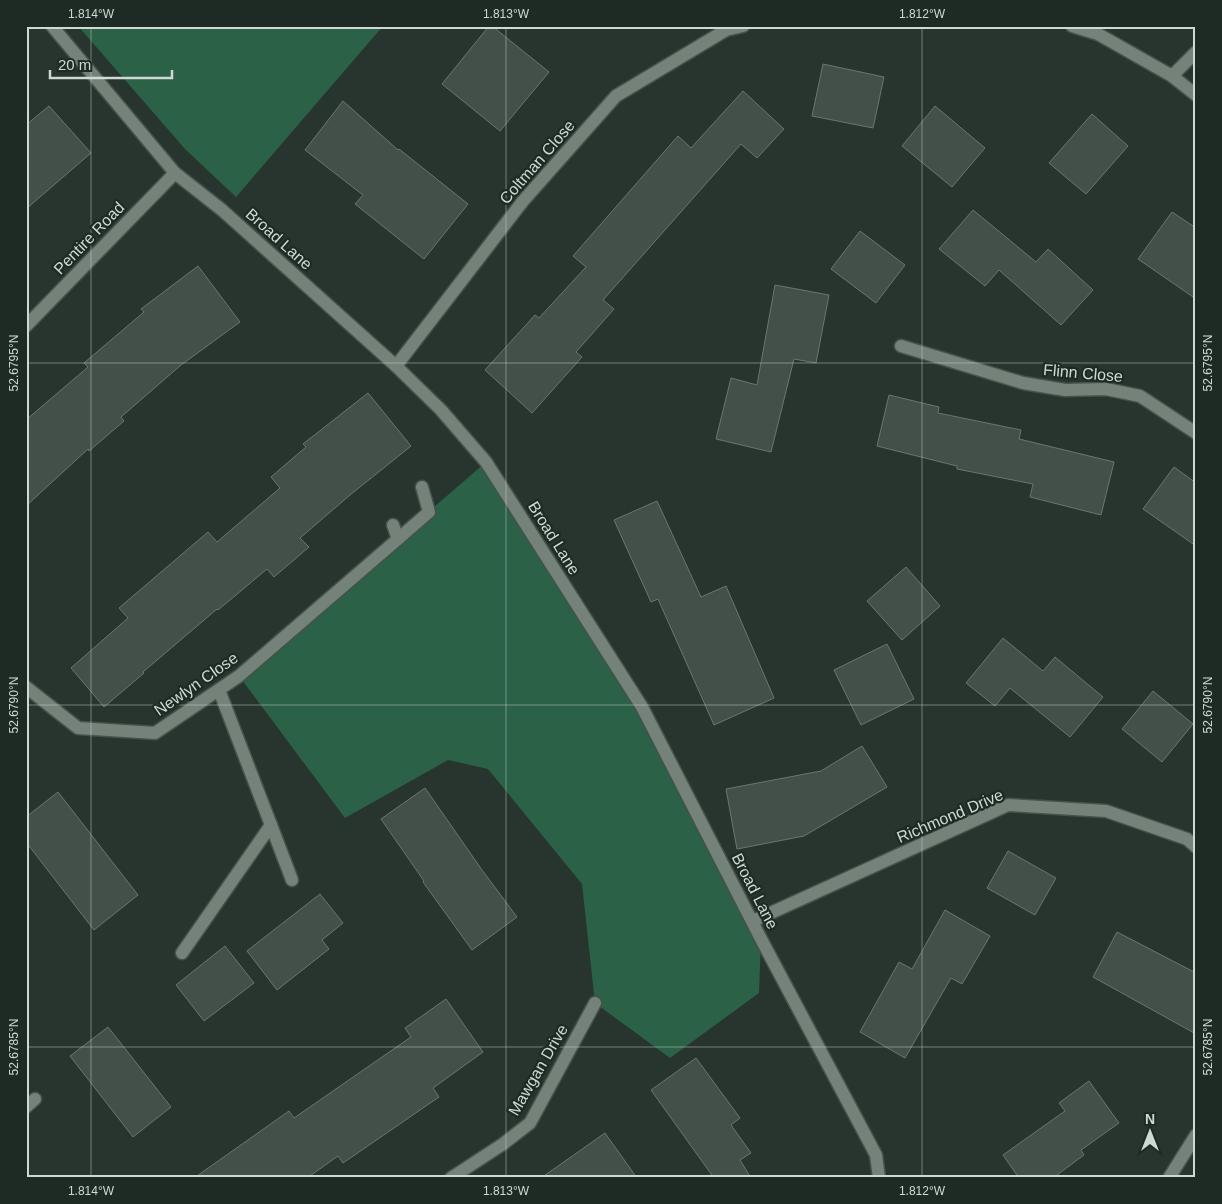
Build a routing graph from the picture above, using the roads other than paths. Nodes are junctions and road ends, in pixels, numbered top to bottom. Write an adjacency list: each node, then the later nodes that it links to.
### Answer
1 (52, 26): 7 (street, Broad Lane)
2 (743, 26): 10 (street, Coltman Close)
3 (1072, 26): 5 (street)
4 (1196, 52): 5 (street)
5 (1172, 76): 6 (street)
6 (1196, 95)
7 (176, 173): 8 (street, Pentire Road); 10 (street, Broad Lane)
8 (26, 326)
9 (901, 346): 11 (street, Flinn Close)
10 (396, 366): 20 (street, Broad Lane)
11 (1196, 433)
12 (422, 487): 14 (street, Newlyn Close)
13 (393, 525): 14 (street)
14 (398, 539): 16 (street, Newlyn Close)
15 (26, 688): 16 (street, Newlyn Close)
16 (219, 690): 17 (street)
17 (271, 825): 19 (street); 21 (street)
18 (1196, 847): 20 (street, Richmond Drive)
19 (292, 880)
20 (753, 921): 25 (street, Broad Lane)
21 (182, 953)
22 (595, 1003): 24 (street, Mawgan Drive)
23 (1196, 1135): 26 (street)
24 (451, 1178)
25 (879, 1178)
26 (1169, 1178)

